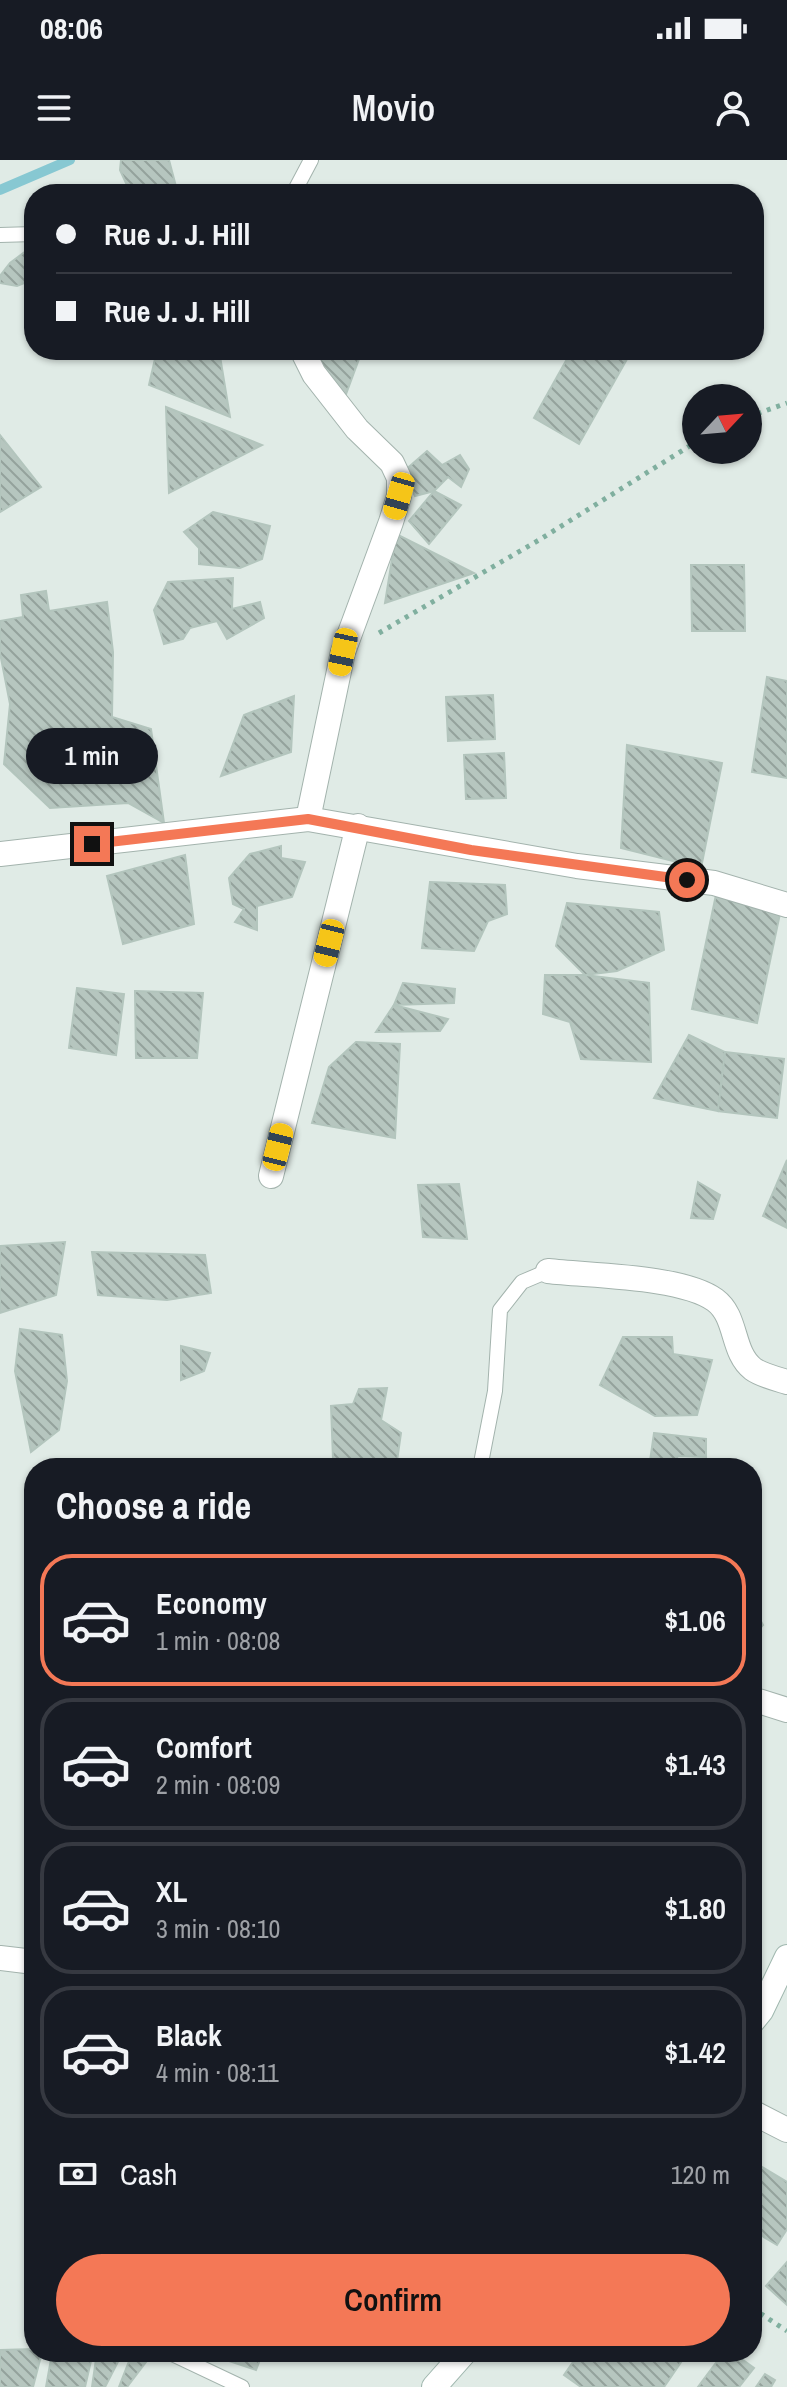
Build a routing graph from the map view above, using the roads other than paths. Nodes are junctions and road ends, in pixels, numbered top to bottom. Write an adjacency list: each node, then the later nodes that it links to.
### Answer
1 (311, 160): 2 (lane)
2 (298, 184)
3 (24, 234): 4 (lane)
4 (0, 235)
5 (307, 360): 6 (street)
6 (308, 819): 7 (street); 8 (street)
7 (358, 826): 9 (street); 10 (street)
8 (0, 854)
9 (787, 905)
10 (271, 1176)
11 (548, 1271): 12 (street); 13 (lane)
12 (787, 1382)
13 (482, 1458)
14 (762, 1702): 15 (street)
15 (787, 1710)
16 (787, 1957): 19 (street)
17 (0, 1958): 18 (street)
18 (24, 1961)
19 (762, 2009)
20 (762, 2117): 21 (street)
21 (787, 2130)
22 (189, 2362): 24 (lane)
23 (456, 2362): 25 (street)
24 (242, 2387)
25 (434, 2387)

